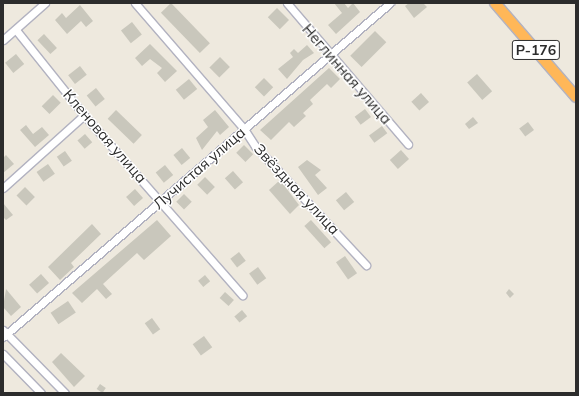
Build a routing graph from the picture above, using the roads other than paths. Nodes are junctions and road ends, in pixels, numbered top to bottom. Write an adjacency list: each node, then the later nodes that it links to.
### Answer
1 (45, 3): 6 (street)
2 (135, 3): 11 (street, Звёздная улица)
3 (287, 3): 8 (street, Неглинная улица)
4 (390, 3): 8 (street, Лучистая улица)
5 (496, 3): 9 (highway, Р-176)
6 (16, 30): 7 (street); 10 (street, Кленовая улица)
7 (3, 40)
8 (331, 54): 11 (street, Лучистая улица); 12 (street, Неглинная улица)
9 (576, 97)
10 (84, 115): 13 (street); 14 (street, Кленовая улица)
11 (244, 128): 14 (street, Лучистая улица); 15 (street, Звёздная улица)
12 (408, 144)
13 (3, 188)
14 (161, 200): 16 (street, Кленовая улица); 17 (street, Лучистая улица)
15 (366, 265)
16 (242, 295)
17 (5, 333): 20 (street)
18 (3, 354): 19 (street)
19 (41, 393)
20 (65, 393)

